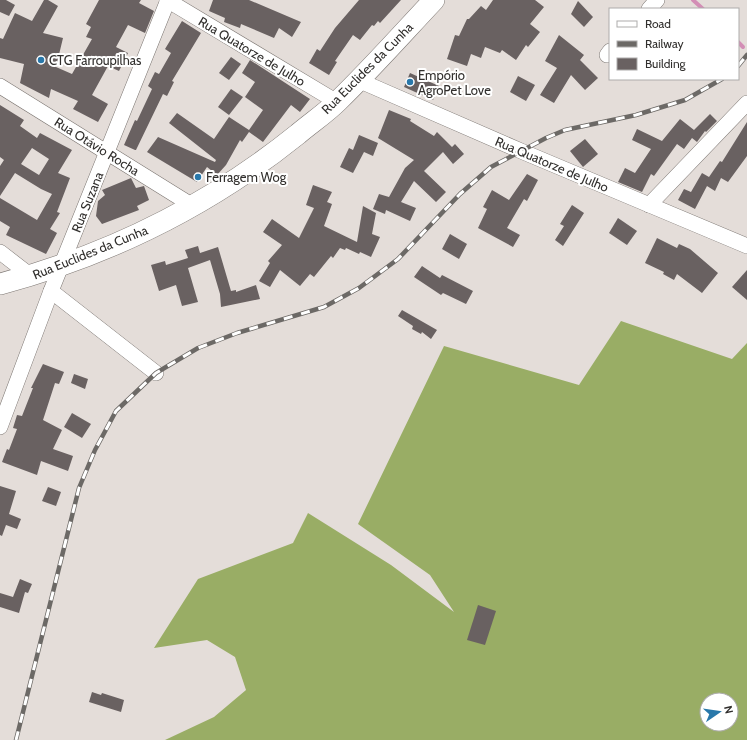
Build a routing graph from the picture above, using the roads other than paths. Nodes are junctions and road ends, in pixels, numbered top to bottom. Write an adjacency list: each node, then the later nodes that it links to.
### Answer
1 (168, 0): 7 (street, Rua Quatorze de Julho); 9 (street, Rua Suzana)
2 (434, 0): 5 (main road, Rua Euclides da Cunha)
3 (657, 0): 4 (street)
4 (650, 8)
5 (358, 80): 7 (main road, Rua Euclides da Cunha); 10 (street, Rua Quatorze de Julho)
6 (0, 86): 9 (street, Rua Otávio Rocha)
7 (337, 102): 11 (main road, Rua Euclides da Cunha)
8 (747, 103): 10 (street)
9 (107, 152): 11 (street, Rua Otávio Rocha); 14 (street, Rua Suzana)
10 (649, 205): 12 (street, Rua Quatorze de Julho)
11 (193, 206): 14 (main road, Rua Euclides da Cunha)
12 (747, 246)
13 (0, 252): 15 (street)
14 (61, 266): 15 (main road, Rua Euclides da Cunha); 17 (street, Rua Suzana)
15 (31, 276): 16 (main road, Rua Euclides da Cunha)
16 (0, 284)
17 (51, 291): 18 (street); 19 (street, Rua Suzana)
18 (156, 373)
19 (0, 427)

